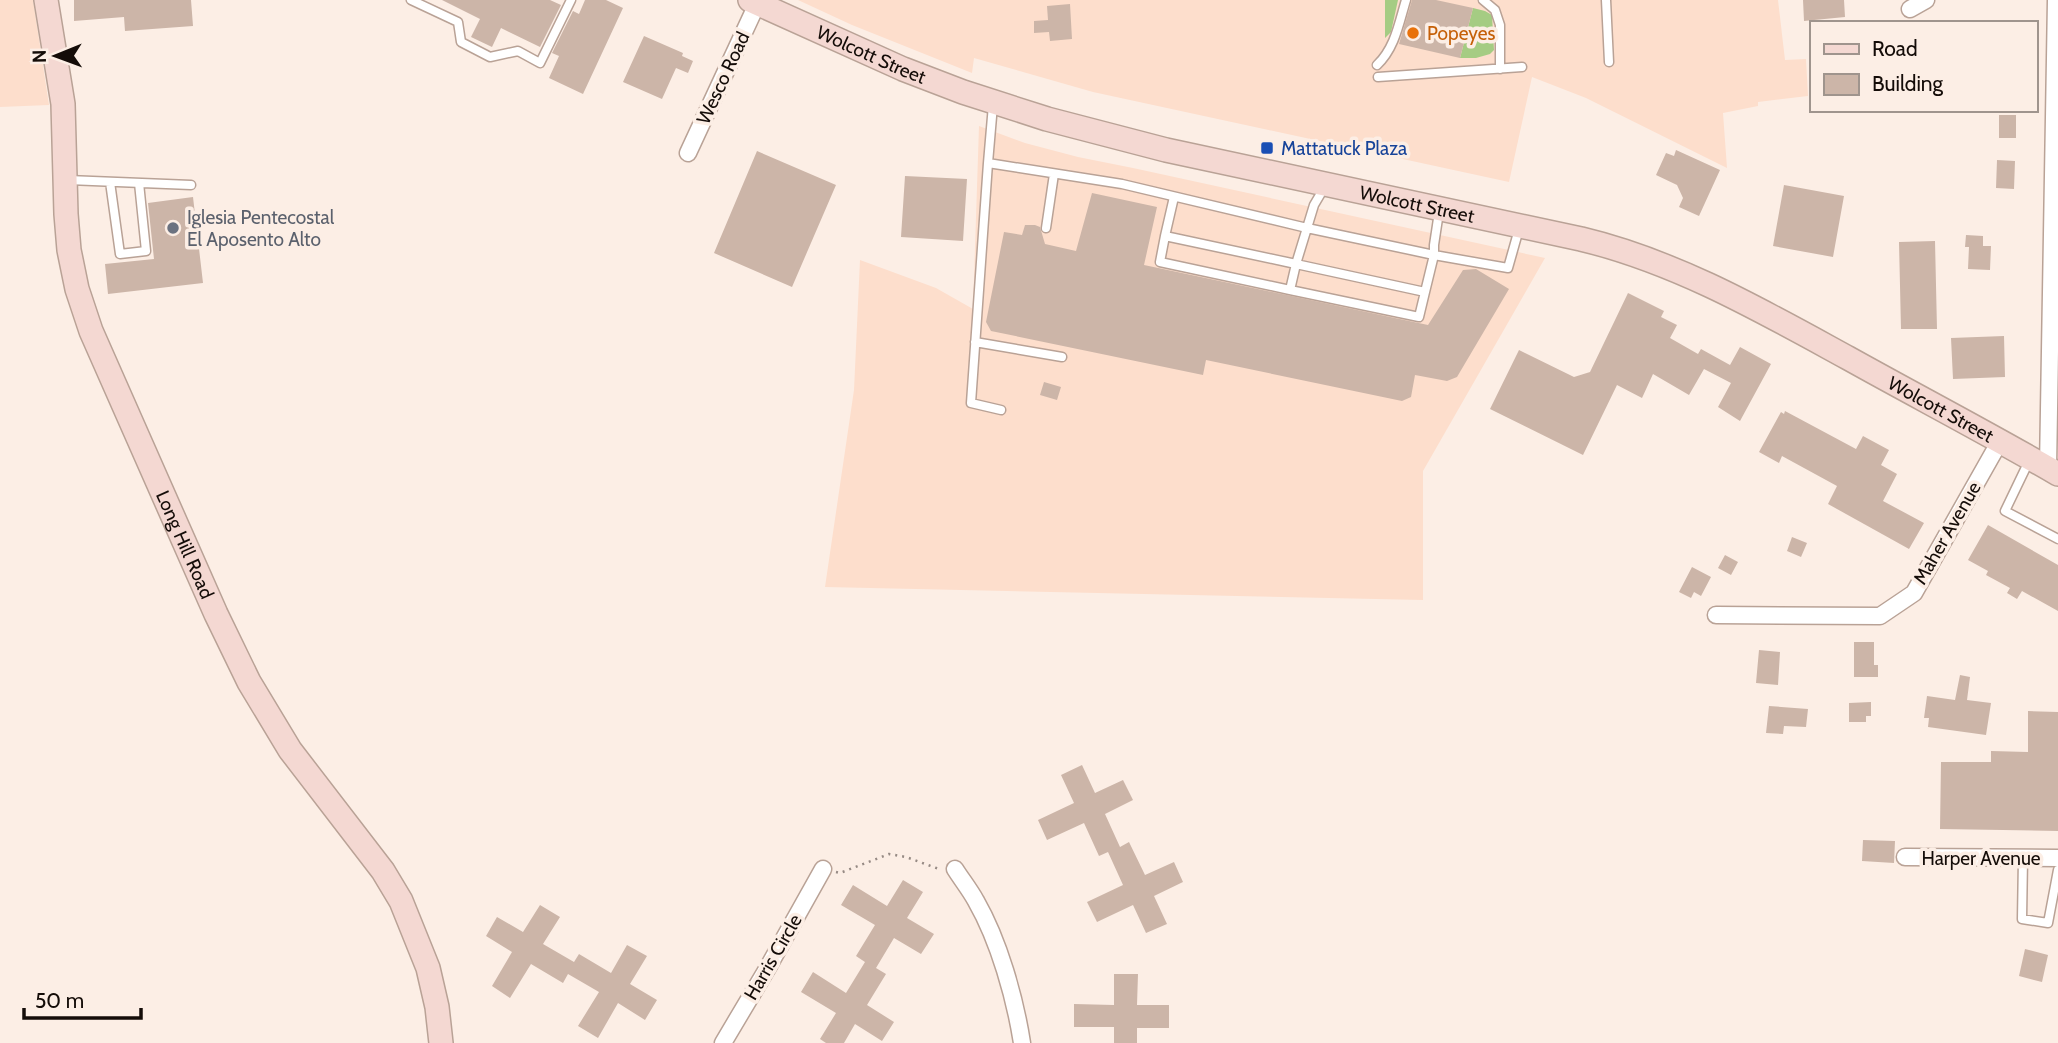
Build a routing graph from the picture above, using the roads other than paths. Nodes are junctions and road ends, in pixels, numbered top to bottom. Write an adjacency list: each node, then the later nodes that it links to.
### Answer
1 (46, 0): 21 (main road, Long Hill Road)
2 (411, 0): 3 (lane)
3 (571, 0)
4 (1406, 0): 12 (lane)
5 (1483, 0): 14 (lane)
6 (1606, 0): 11 (lane)
7 (1926, 0): 10 (street)
8 (2056, 0): 17 (street)
9 (753, 2): 16 (main road, Wolcott Street); 18 (street, Wesco Road)
10 (1910, 9)
11 (1609, 62)
12 (1377, 65)
13 (1522, 67): 14 (lane)
14 (1500, 69): 15 (lane)
15 (1378, 78)
16 (994, 102): 19 (lane); 24 (main road, Wolcott Street)
17 (2056, 120): 36 (street)
18 (688, 153)
19 (988, 163): 20 (lane); 37 (lane)
20 (1054, 174): 26 (lane); 29 (lane)
21 (65, 180): 22 (lane); 50 (main road, Long Hill Road)
22 (110, 182): 23 (lane); 23 (lane)
23 (139, 183): 25 (lane)
24 (1327, 184): 27 (main road, Wolcott Street); 30 (lane)
25 (191, 185)
26 (1174, 197): 30 (lane); 31 (lane)
27 (1440, 209): 28 (main road, Wolcott Street); 32 (lane)
28 (1520, 226): 32 (lane); 40 (main road, Wolcott Street)
29 (1046, 228)
30 (1307, 228): 32 (lane); 33 (lane)
31 (1165, 236): 33 (lane); 34 (lane)
32 (1434, 255): 35 (lane)
33 (1296, 264): 34 (lane); 35 (lane)
34 (1290, 290): 35 (lane)
35 (1425, 292)
36 (2055, 297): 41 (street)
37 (975, 342): 38 (lane); 39 (lane)
38 (1062, 357)
39 (1001, 410)
40 (2000, 441): 41 (main road, Wolcott Street); 43 (street, Maher Avenue)
41 (2045, 467): 42 (lane)
42 (2058, 539)
43 (1716, 615)
44 (1905, 857): 45 (street, Harper Avenue)
45 (2023, 858): 46 (street, Harper Avenue); 49 (lane)
46 (2058, 858)
47 (955, 869): 52 (street)
48 (823, 870): 51 (street, Harris Circle)
49 (2058, 870)
50 (441, 1043)
51 (723, 1043)
52 (1022, 1043)

